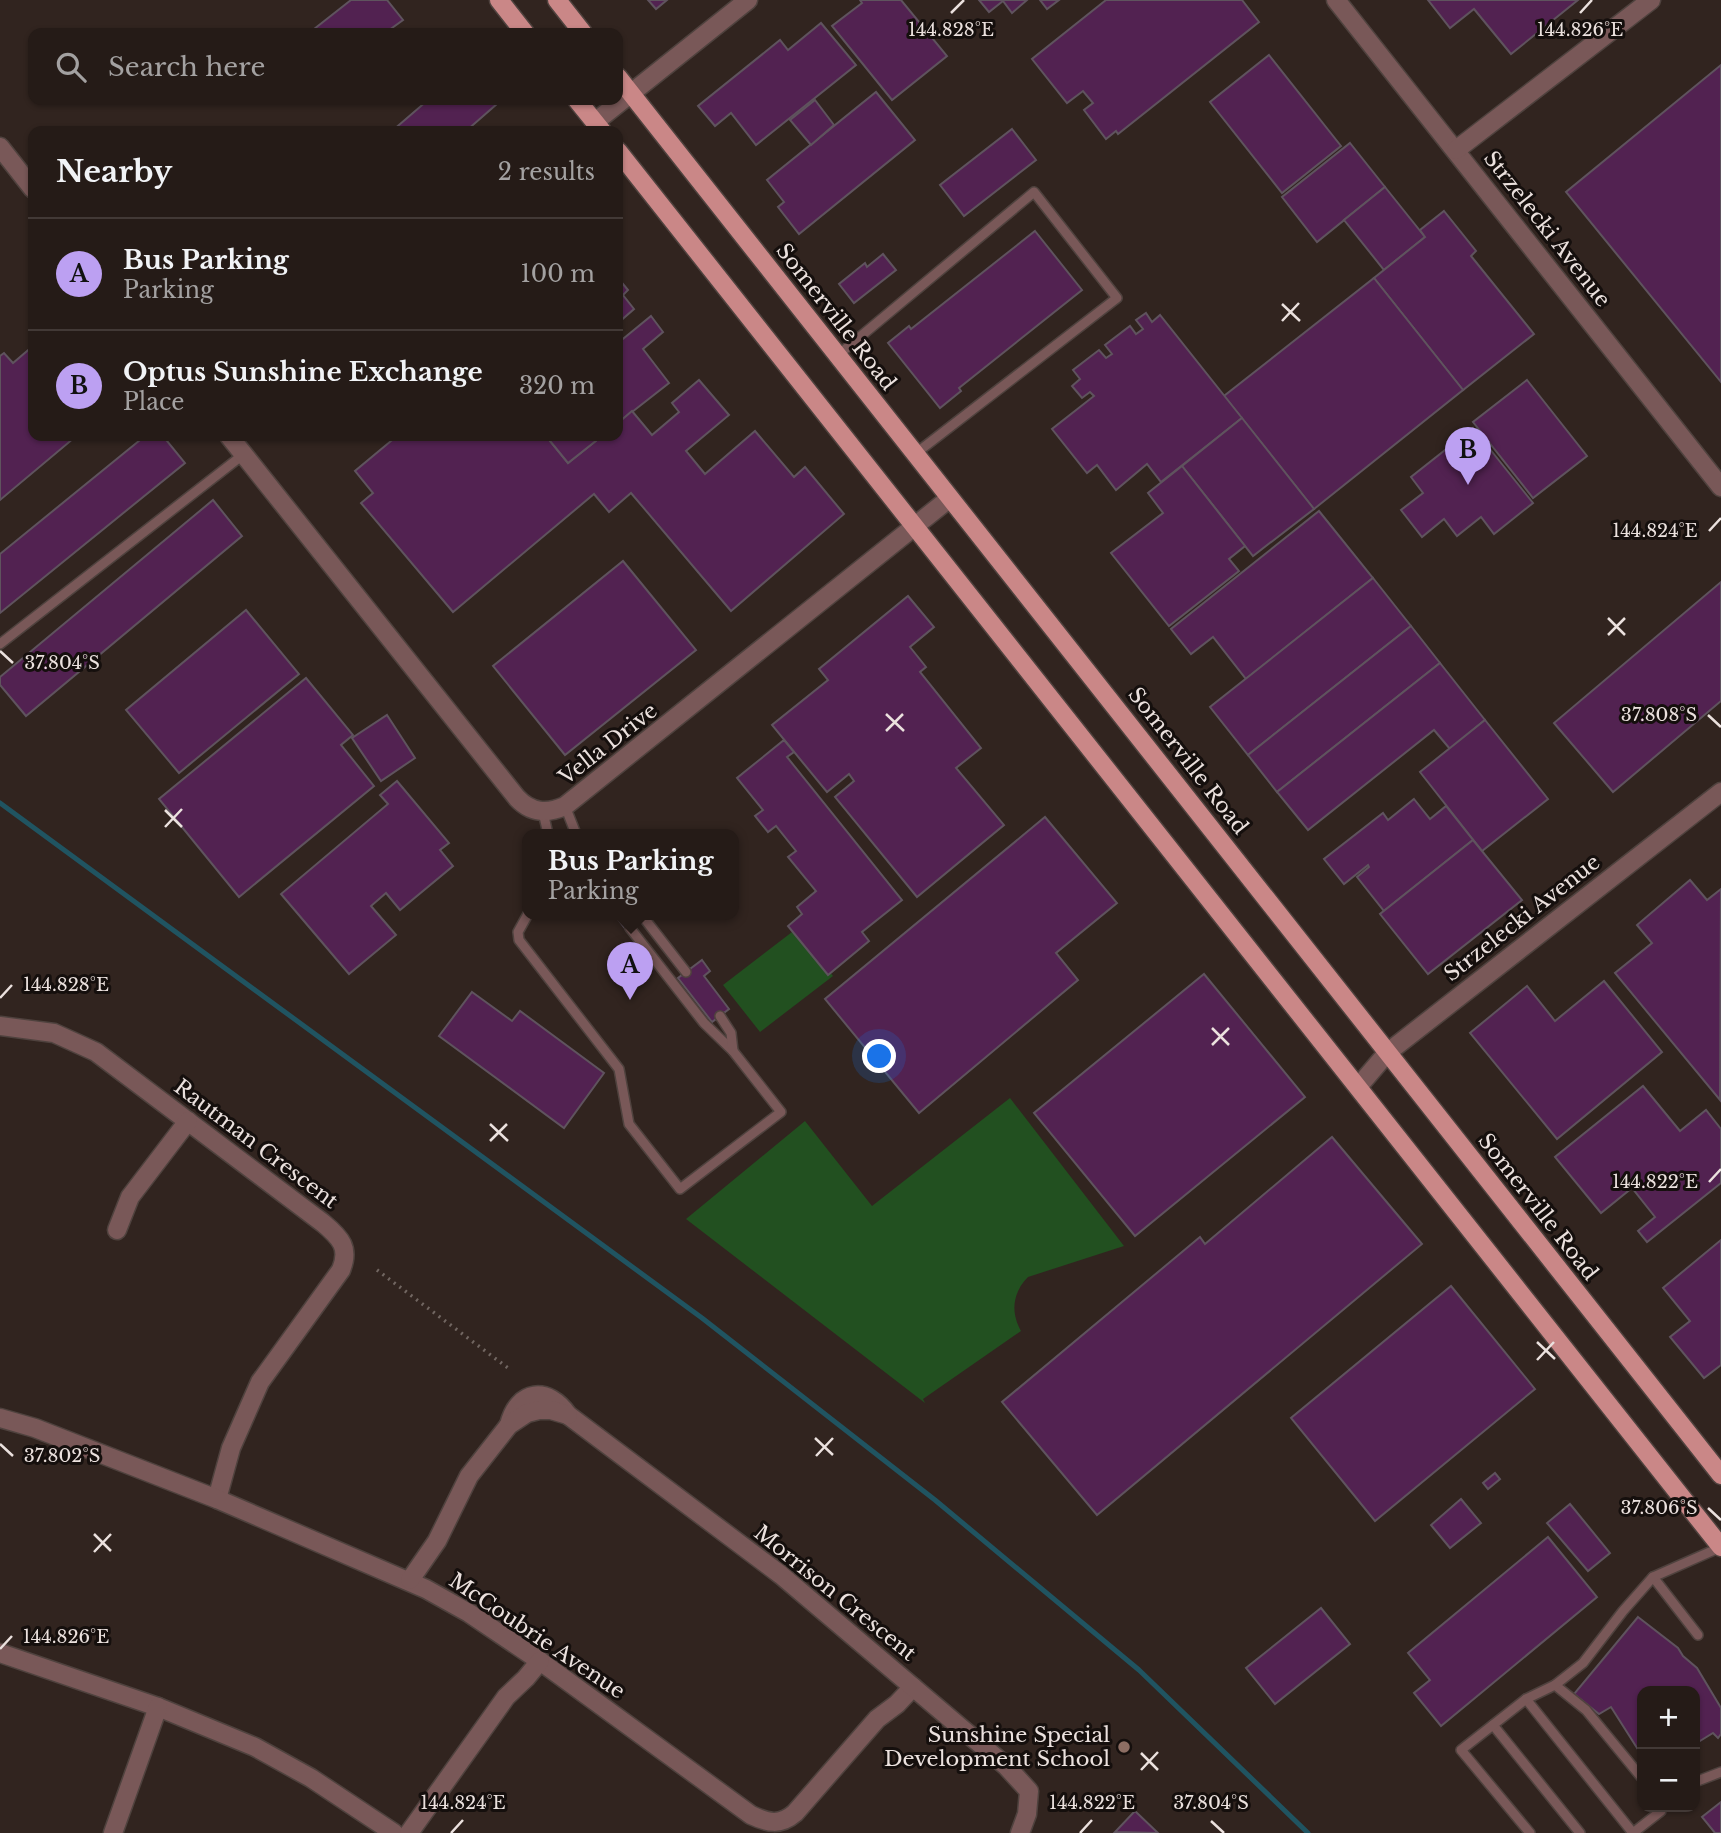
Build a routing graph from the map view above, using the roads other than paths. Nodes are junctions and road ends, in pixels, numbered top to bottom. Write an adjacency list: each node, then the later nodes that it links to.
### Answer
1 (499, 0): 6 (main road)
2 (557, 0): 7 (main road)
3 (748, 0): 9 (street)
4 (1336, 0): 16 (street, Strzelecki Avenue)
5 (1651, 0): 16 (street)
6 (521, 28)
7 (579, 28)
8 (623, 83): 9 (main road, Somerville Road)
9 (630, 92): 10 (street); 19 (main road, Somerville Road)
10 (623, 100)
11 (581, 105): 13 (main road)
12 (618, 105): 14 (street)
13 (597, 126)
14 (599, 126)
15 (0, 147): 18 (street)
16 (1456, 150): 23 (street, Strzelecki Avenue)
17 (623, 157): 25 (main road)
18 (28, 182)
19 (837, 356): 22 (main road, Somerville Road); 22 (lane)
20 (233, 441): 21 (street)
21 (244, 454): 26 (lane); 29 (street)
22 (915, 454): 24 (main road, Somerville Road)
23 (1721, 487)
24 (950, 498): 25 (street, Vella Drive); 39 (main road, Somerville Road)
25 (915, 526): 28 (street, Vella Drive); 40 (main road)
26 (0, 645)
27 (1721, 792): 39 (street, Strzelecki Avenue)
28 (565, 806): 29 (street, Vella Drive); 31 (lane)
29 (543, 812): 30 (lane)
30 (547, 829)
31 (574, 829)
32 (525, 920): 38 (lane)
33 (646, 920): 35 (lane)
34 (630, 929): 38 (lane)
35 (686, 972)
36 (720, 1016): 38 (lane)
37 (0, 1026): 41 (street, Rautman Crescent)
38 (733, 1051)
39 (1387, 1053): 40 (street, Strzelecki Avenue); 44 (main road, Somerville Road)
40 (1357, 1087): 46 (main road)
41 (188, 1121): 42 (street); 45 (street, Rautman Crescent)
42 (117, 1230)
43 (0, 1418): 45 (street, McCoubrie Avenue)
44 (1721, 1475)
45 (211, 1497): 48 (street, McCoubrie Avenue)
46 (1721, 1547): 47 (lane)
47 (1653, 1577): 49 (lane); 53 (lane)
48 (418, 1584): 51 (street, McCoubrie Avenue); 52 (street, Morrison Crescent)
49 (1698, 1635)
50 (1, 1653): 55 (street)
51 (534, 1657): 52 (street, McCoubrie Avenue); 63 (street)
52 (908, 1683): 64 (street, Morrison Crescent)
53 (1555, 1685): 54 (lane); 57 (lane)
54 (1526, 1699): 56 (lane); 67 (lane)
55 (158, 1707): 61 (street); 62 (street)
56 (1493, 1725): 65 (lane); 66 (lane)
57 (1637, 1772)
58 (1721, 1772): 59 (lane)
59 (1700, 1780)
60 (1660, 1812): 67 (lane)
61 (113, 1833)
62 (394, 1833)
63 (409, 1833)
64 (1020, 1833)
65 (1530, 1833)
66 (1580, 1833)
67 (1633, 1833)

